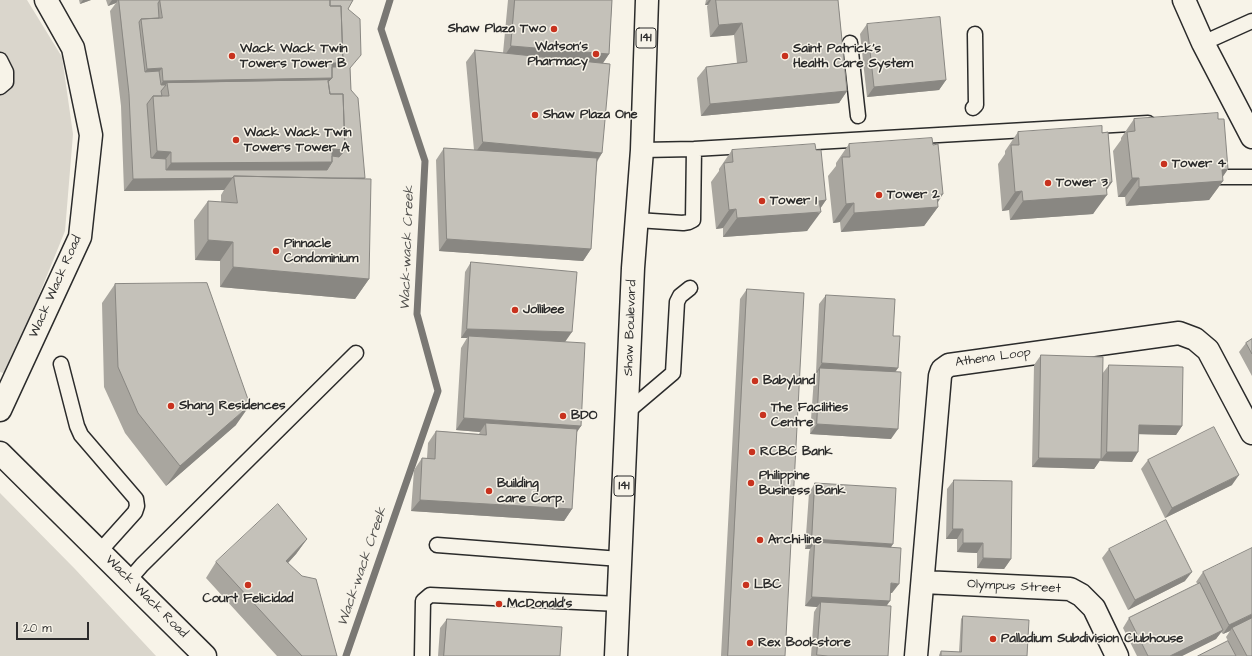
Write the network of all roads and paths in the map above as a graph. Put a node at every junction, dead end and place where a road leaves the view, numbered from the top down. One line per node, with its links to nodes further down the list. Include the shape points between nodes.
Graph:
1 (46, 0): 22 (street, Wack Wack Road, via 73,48 91,135 80,237)
2 (647, 0): 15 (street, Shaw Boulevard / 141)
3 (1184, 0): 6 (street)
4 (1252, 21): 6 (lane)
5 (975, 34): 10 (lane, via 976,105)
6 (1203, 42): 13 (street)
7 (850, 43): 11 (lane)
8 (0, 60): 9 (lane, via 6,72 6,82)
9 (0, 87)
10 (973, 108)
11 (858, 116)
12 (1156, 122): 14 (lane)
13 (1252, 137)
14 (694, 149): 15 (lane); 18 (lane, via 693,220 683,223)
15 (642, 150): 18 (street, Shaw Boulevard / 141)
16 (1214, 177): 17 (lane)
17 (1252, 178)
18 (637, 220): 23 (street, Shaw Boulevard / 141)
19 (690, 288): 23 (lane, via 677,302 673,373)
20 (356, 353): 29 (lane)
21 (61, 364): 27 (lane, via 77,426 82,435 136,499 135,512)
22 (0, 410)
23 (628, 412): 28 (street, Shaw Boulevard / 141)
24 (1252, 433): 30 (street, Athena Loop, via 1208,350 1196,339 1179,332 948,365 940,376)
25 (0, 453): 27 (street, Wack Wack Road)
26 (437, 545): 28 (lane)
27 (100, 551): 29 (street, Wack Wack Road)
28 (620, 559): 31 (street, Shaw Boulevard / 141)
29 (129, 580): 33 (street, Wack Wack Road)
30 (923, 582): 35 (street, Athena Loop); 36 (street, Olympus Street, via 1070,589 1081,595 1094,608)
31 (619, 604): 32 (street, Shaw Boulevard / 141); 34 (lane, via 430,596 423,601)
32 (619, 653)
33 (205, 656)
34 (422, 656)
35 (916, 656)
36 (1117, 656)

